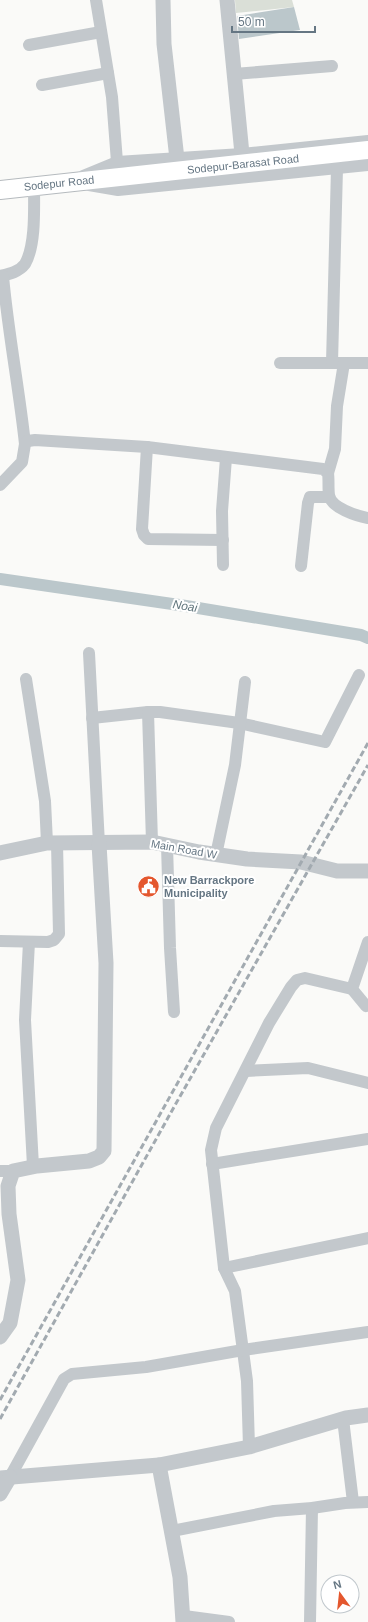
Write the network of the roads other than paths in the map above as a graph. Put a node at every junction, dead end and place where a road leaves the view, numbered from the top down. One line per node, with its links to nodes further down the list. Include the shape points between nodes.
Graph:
1 (96, 0): 4 (street)
2 (163, 0): 13 (street, via 164,44)
3 (227, 0): 8 (street)
4 (101, 32): 5 (street); 7 (street)
5 (29, 45)
6 (332, 66): 8 (street)
7 (108, 73): 9 (street); 16 (street)
8 (234, 74): 12 (street)
9 (42, 85)
10 (368, 141): 12 (street)
11 (368, 150): 16 (main road, Sodepur-Barasat Road)
12 (242, 154): 13 (street)
13 (177, 159): 16 (street)
14 (368, 165): 15 (street)
15 (337, 168): 17 (street, via 118,190); 22 (street)
16 (117, 170): 17 (main road, Sodepur Road)
17 (71, 182): 18 (main road, Sodepur Road)
18 (34, 186): 19 (main road, Sodepur Road); 20 (street, via 34,226 29,251 24,265 14,273)
19 (0, 190)
20 (2, 276): 24 (street)
21 (280, 363): 22 (street)
22 (338, 363): 23 (street); 27 (street, via 335,449)
23 (368, 363)
24 (25, 444): 25 (street, via 35,440); 28 (street, via 22,462)
25 (147, 446): 26 (street); 31 (street, via 142,529 144,535 148,539)
26 (226, 458): 27 (street, via 323,470); 31 (street, via 222,495)
27 (328, 473): 29 (street)
28 (0, 485)
29 (329, 497): 30 (street, via 337,506); 33 (street, via 310,497)
30 (368, 518)
31 (223, 540): 32 (street)
32 (223, 565)
33 (301, 566)
34 (90, 653): 39 (street)
35 (359, 675): 40 (street, via 326,742)
36 (26, 679): 42 (street)
37 (245, 682): 40 (street)
38 (148, 712): 39 (street); 40 (street); 41 (street)
39 (92, 718): 43 (street)
40 (239, 722): 46 (street, via 235,764)
41 (152, 842): 43 (street, Main Road W); 44 (street, Main Road W)
42 (52, 843): 43 (street, Main Road W); 45 (street, Main Road W); 49 (street, via 59,934 48,942)
43 (99, 844): 58 (street, via 106,963 104,1150 98,1157 89,1160)
44 (167, 845): 46 (street, Main Road W); 53 (street)
45 (0, 853)
46 (216, 855): 47 (street, Main Road W, via 301,862 337,871)
47 (368, 871)
48 (0, 941): 49 (street)
49 (29, 942): 58 (street, via 26,1027)
50 (368, 942): 51 (street)
51 (352, 989): 52 (street); 54 (street, via 305,978 297,980 269,1022)
52 (368, 1006)
53 (174, 1012)
54 (246, 1071): 55 (street, via 308,1068); 57 (street, via 216,1128 211,1150)
55 (368, 1083)
56 (368, 1139): 57 (street)
57 (212, 1164): 61 (street)
58 (33, 1166): 59 (street)
59 (6, 1171): 63 (street, via 18,1280 10,1323)
60 (368, 1238): 61 (street)
61 (224, 1268): 64 (street, via 235,1291)
62 (368, 1332): 64 (street)
63 (0, 1337)
64 (243, 1350): 67 (street, via 247,1381); 69 (street, via 146,1367 72,1374 64,1379)
65 (368, 1415): 66 (street)
66 (343, 1419): 67 (street); 71 (street)
67 (249, 1447): 68 (street)
68 (160, 1465): 69 (street); 74 (street)
69 (5, 1478): 70 (street)
70 (0, 1494)
71 (353, 1502): 72 (street); 73 (street)
72 (368, 1502)
73 (312, 1508): 74 (street, via 274,1511); 77 (street)
74 (172, 1531): 75 (street, via 180,1577)
75 (183, 1619): 76 (street)
76 (229, 1622)
77 (310, 1622)

